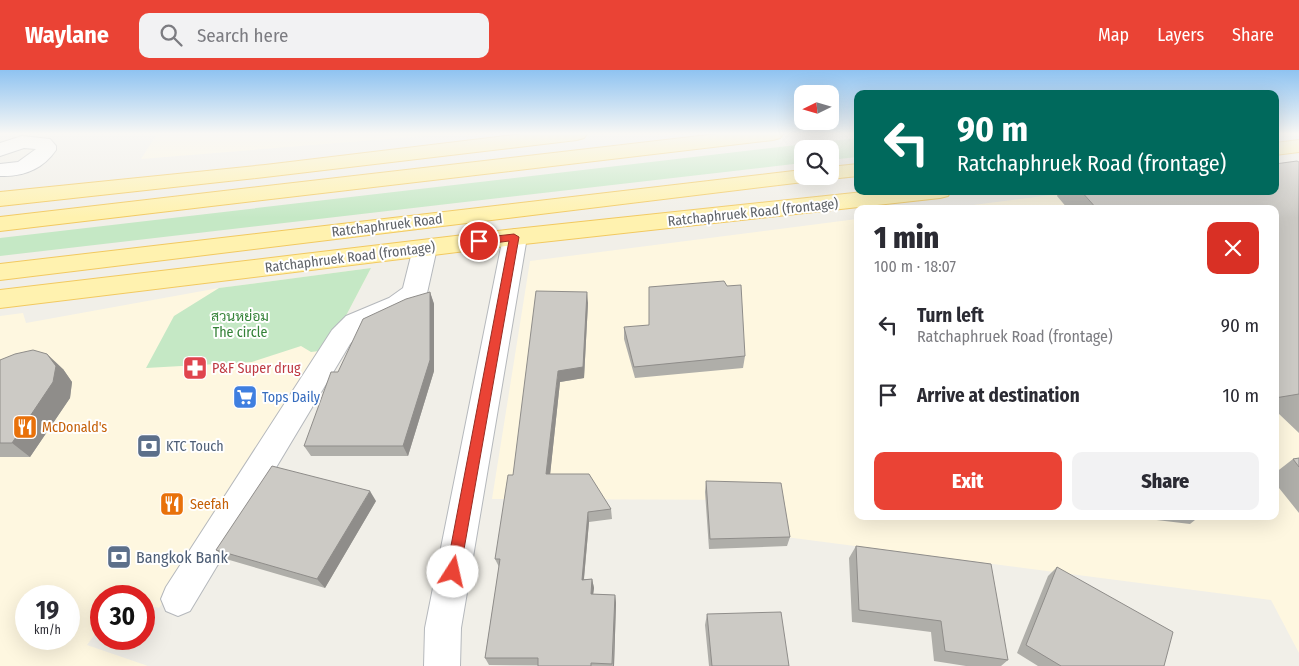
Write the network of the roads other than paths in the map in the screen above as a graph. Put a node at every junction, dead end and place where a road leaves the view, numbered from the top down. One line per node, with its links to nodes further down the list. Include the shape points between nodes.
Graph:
1 (349, 162): 9 (main road)
2 (534, 162): 10 (main road)
3 (32, 163): 4 (street, via 12,170); 9 (street)
4 (0, 170)
5 (854, 170): 6 (main road)
6 (839, 172)
7 (794, 177): 13 (main road, Ratchaphruek Road)
8 (903, 195): 11 (main road, Ratchaphruek Road (frontage))
9 (6, 198)
10 (0, 224)
11 (514, 237): 12 (main road, Ratchaphruek Road (frontage)); 16 (street)
12 (425, 248): 14 (main road, Ratchaphruek Road (frontage)); 15 (street, via 414,293 398,304 355,323 341,338)
13 (0, 272)
14 (0, 299)
15 (178, 598)
16 (443, 628): 17 (street); 18 (street)
17 (427, 666)
18 (442, 666)

